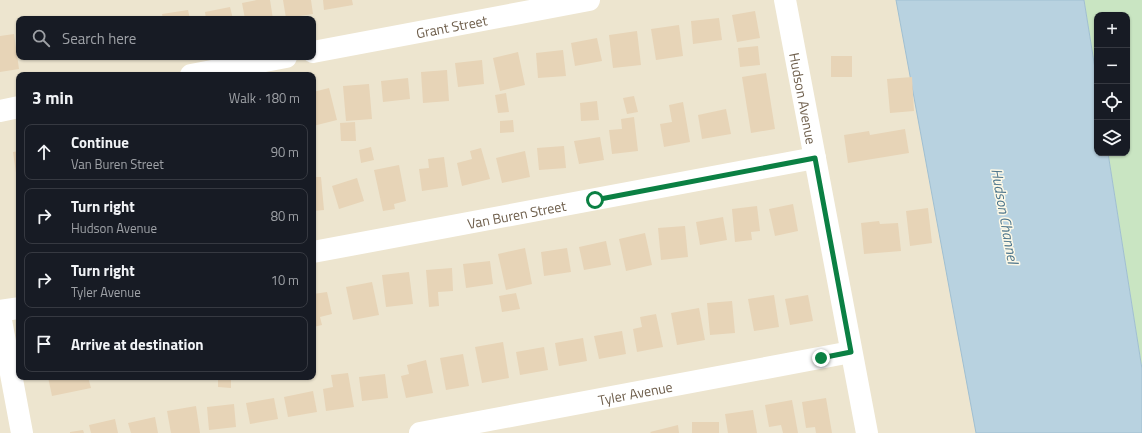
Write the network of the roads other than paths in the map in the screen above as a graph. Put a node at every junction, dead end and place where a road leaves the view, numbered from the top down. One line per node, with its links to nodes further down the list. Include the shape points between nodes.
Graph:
1 (589, 0): 3 (street, Grant Street)
2 (785, 0): 8 (street, Hudson Avenue)
3 (316, 51)
4 (270, 60): 5 (street)
5 (207, 72)
6 (16, 108): 7 (street)
7 (0, 111)
8 (815, 158): 9 (street, Van Buren Street); 13 (street, Hudson Avenue)
9 (316, 251)
10 (16, 308): 11 (street)
11 (0, 311)
12 (0, 315): 14 (street)
13 (851, 352): 15 (street, Tyler Avenue); 16 (street, Hudson Avenue)
14 (22, 433)
15 (420, 433)
16 (867, 433)

